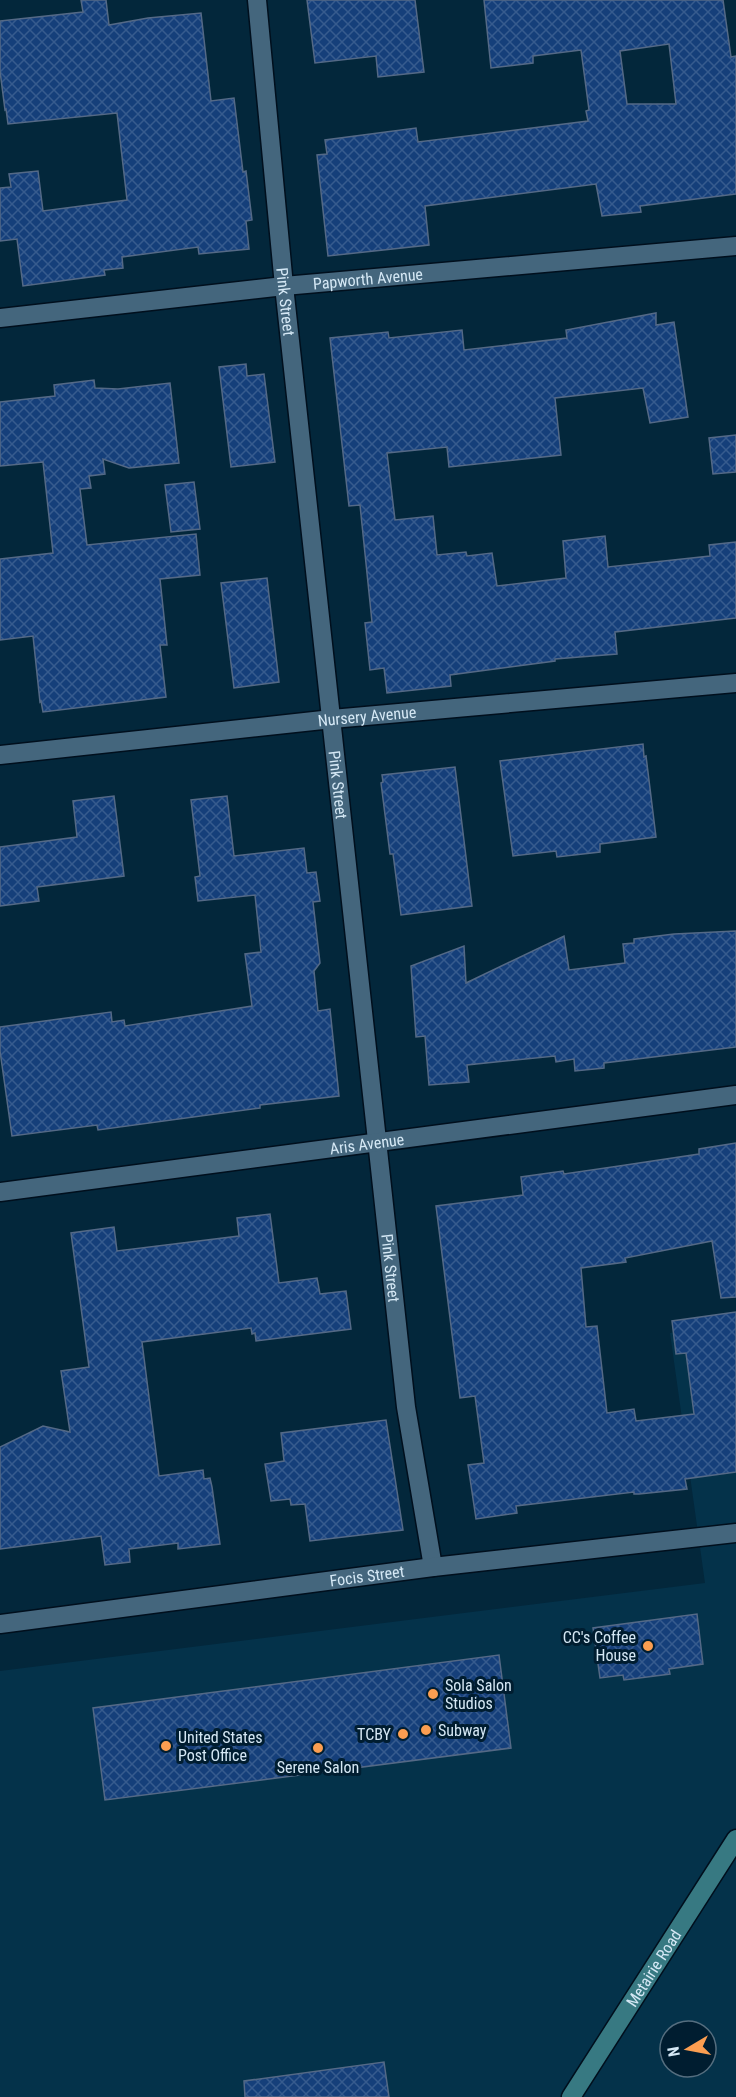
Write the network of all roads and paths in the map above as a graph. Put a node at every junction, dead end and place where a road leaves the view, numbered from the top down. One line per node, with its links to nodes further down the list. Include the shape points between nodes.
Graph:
1 (257, 0): 3 (street, Pink Street)
2 (736, 246): 3 (street, Papworth Avenue)
3 (284, 286): 4 (street, Papworth Avenue); 6 (street, Pink Street)
4 (0, 318)
5 (736, 683): 6 (street, Nursery Avenue)
6 (332, 719): 7 (street, Nursery Avenue); 9 (street, Pink Street)
7 (0, 755)
8 (736, 1095): 9 (street, Aris Avenue)
9 (377, 1142): 10 (street, Aris Avenue); 12 (street, Pink Street, via 406,1407)
10 (0, 1192)
11 (736, 1533): 12 (street, Focis Street)
12 (433, 1567): 13 (street, Focis Street)
13 (0, 1624)
14 (736, 1839): 15 (main road, Metairie Road)
15 (571, 2097)

